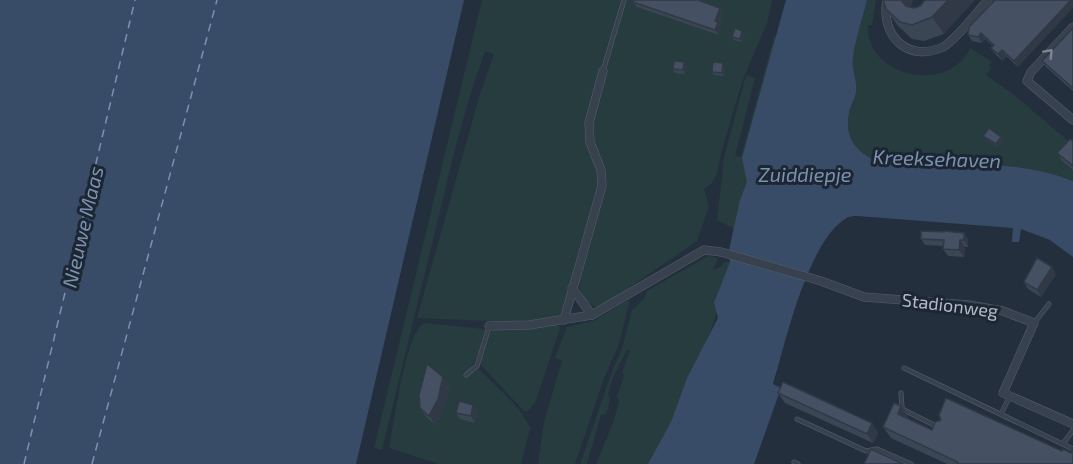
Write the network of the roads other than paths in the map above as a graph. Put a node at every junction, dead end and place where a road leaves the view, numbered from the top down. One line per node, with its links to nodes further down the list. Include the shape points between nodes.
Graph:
1 (624, 0): 5 (lane)
2 (887, 0): 3 (street, via 887,26 892,37 918,51 944,47)
3 (988, 0)
4 (1073, 27): 6 (street, one-way to 4, via 1027,81)
5 (603, 72): 7 (street, via 589,123 602,186)
6 (1073, 120)
7 (572, 288): 9 (street); 10 (street)
8 (1049, 304): 11 (lane)
9 (592, 315): 10 (street); 11 (street, Stadionweg, via 705,249 864,297 969,305 1003,311)
10 (564, 320): 12 (street)
11 (1034, 323): 16 (street, via 1003,393)
12 (489, 326): 14 (lane, via 477,366)
13 (904, 368): 17 (lane)
14 (466, 375)
15 (901, 393): 20 (lane, via 902,409)
16 (1010, 396): 17 (lane); 19 (street)
17 (1001, 414): 22 (lane)
18 (797, 419): 24 (lane, via 866,450 877,449)
19 (1073, 424)
20 (945, 430)
21 (1073, 430): 22 (lane)
22 (1063, 444): 23 (lane)
23 (1073, 448)
24 (911, 464)

